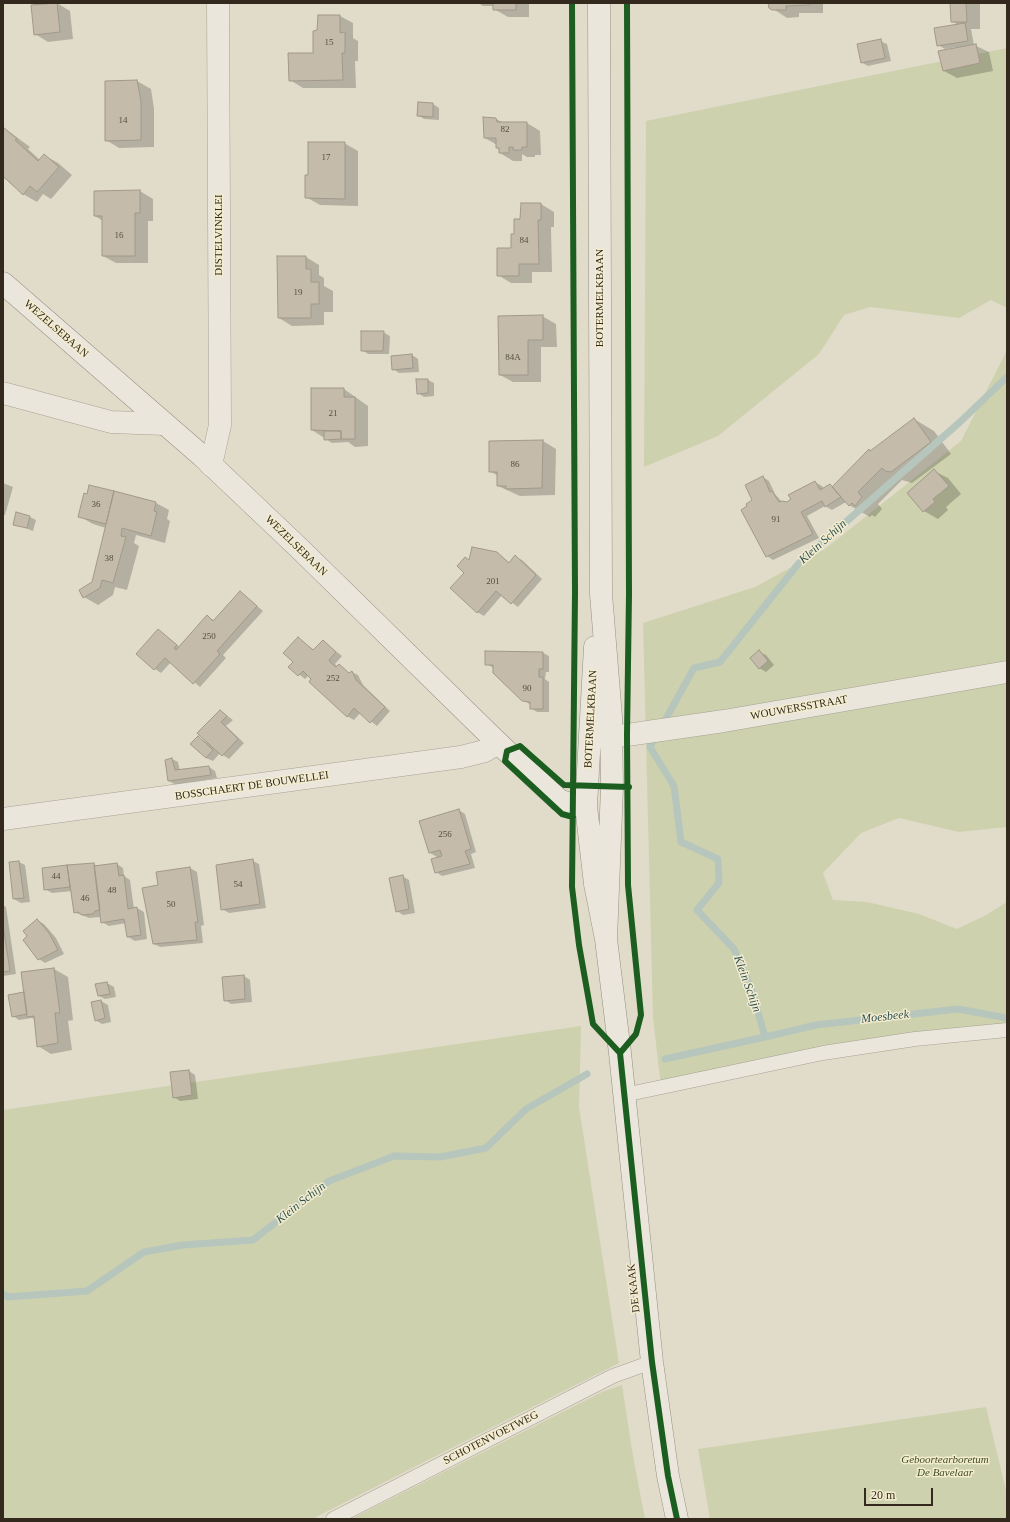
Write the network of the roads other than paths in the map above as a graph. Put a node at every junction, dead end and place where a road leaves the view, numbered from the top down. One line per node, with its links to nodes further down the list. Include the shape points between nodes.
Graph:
1 (218, 3): 6 (street, DISTELVINKLEI, via 220,425)
2 (599, 3): 8 (street, BOTERMELKBAAN, via 602,594 607,649)
3 (3, 283): 5 (street, WEZELSEBAAN)
4 (3, 393): 5 (street, via 111,422)
5 (164, 424): 6 (street, WEZELSEBAAN)
6 (212, 465): 9 (street, WEZELSEBAAN)
7 (1007, 672): 8 (street, WOUWERSSTRAAT, via 724,721)
8 (601, 737): 10 (street, BOTERMELKBAAN); 12 (street, BOTERMELKBAAN, via 612,787)
9 (498, 744): 10 (street, WEZELSEBAAN, via 559,800); 11 (street, BOSSCHAERT DE BOUWELLEI, via 461,757)
10 (586, 806): 12 (street, BOTERMELKBAAN, via 595,884)
11 (3, 819)
12 (606, 939): 14 (street, BOTERMELKBAAN)
13 (1007, 1030): 15 (lane, via 915,1039 823,1053)
14 (620, 1053): 15 (street, DE KAAK)
15 (624, 1095): 16 (street, DE KAAK)
16 (652, 1362): 17 (lane, SCHOTENVOETWEG, via 613,1376); 18 (street, DE KAAK, via 668,1476)
17 (332, 1519)
18 (677, 1519)

